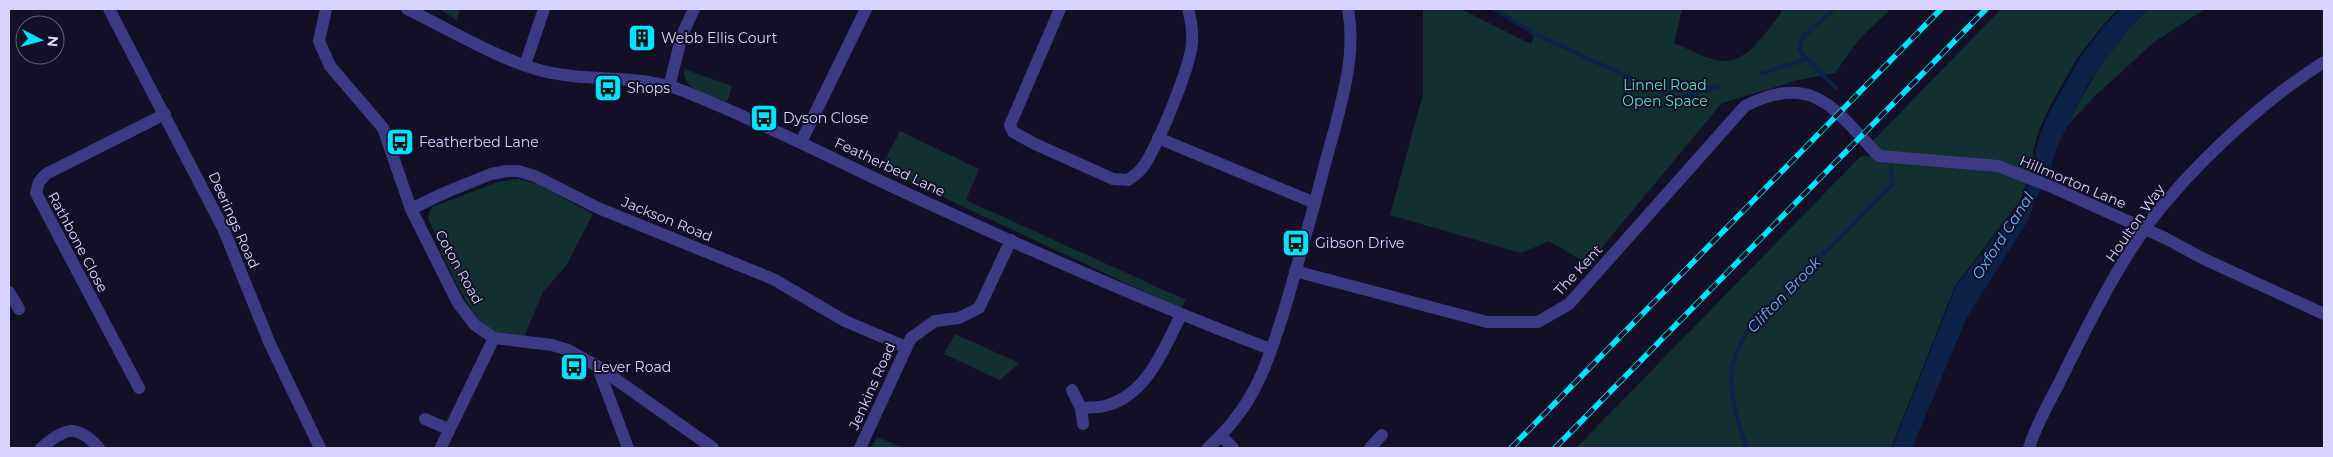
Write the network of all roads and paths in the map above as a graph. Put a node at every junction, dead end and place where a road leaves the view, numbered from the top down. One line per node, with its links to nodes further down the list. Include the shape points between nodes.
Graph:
1 (109, 9): 13 (street, Deerings Road)
2 (326, 9): 18 (street, Coton Road, via 319,41 330,66 383,128)
3 (406, 9): 11 (street, Featherbed Lane)
4 (544, 9): 11 (street)
5 (694, 9): 12 (street, via 682,35)
6 (866, 9): 15 (street)
7 (1060, 9): 14 (street, via 1013,115 1010,125 1013,132 1113,179 1128,180 1144,166)
8 (1188, 9): 14 (street, via 1192,44)
9 (1348, 9): 17 (street, via 1352,29 1348,77)
10 (2324, 62): 19 (street, Houlton Way, via 2269,102 2209,155 2169,197)
11 (525, 64): 12 (street, Featherbed Lane, via 561,74 650,82)
12 (669, 87): 15 (street, Featherbed Lane, via 683,90)
13 (165, 114): 30 (street, Rathbone Close, via 46,174 36,193); 40 (street, Deerings Road, via 223,228 270,344)
14 (1158, 138): 17 (street)
15 (801, 142): 20 (street, Featherbed Lane)
16 (1879, 156): 19 (street, Hillmorton Lane, via 1998,166); 21 (street, The Kent, via 1828,103 1800,92 1761,98 1736,113 1570,304 1538,322 1486,322)
17 (1315, 203): 21 (street)
18 (411, 209): 26 (street, Coton Road, via 458,304 475,325); 27 (street, Jackson Road, via 491,174 518,172 535,176 598,208 773,279 845,321)
19 (2145, 230): 24 (street, Hillmorton Lane); 48 (street, Houlton Way, via 2096,309)
20 (1012, 240): 25 (street, Featherbed Lane); 27 (street, Jenkins Road, via 979,308 959,318 935,321 911,338)
21 (1295, 271): 28 (street)
22 (9, 292): 23 (street)
23 (19, 309)
24 (2324, 314)
25 (1181, 315): 28 (street, Featherbed Lane); 32 (street, via 1152,372 1133,392 1108,405)
26 (494, 338): 29 (street, Coton Road, via 552,345); 35 (street)
27 (906, 347): 44 (street, Jenkins Road)
28 (1270, 349): 37 (street, via 1243,408)
29 (597, 366): 42 (street); 43 (street, Coton Road)
30 (140, 388)
31 (1072, 390): 32 (street)
32 (1081, 408): 34 (street)
33 (425, 419): 35 (street)
34 (1083, 424)
35 (448, 429): 41 (street)
36 (1382, 435): 47 (street)
37 (1221, 436): 45 (street); 46 (street)
38 (41, 448): 39 (street, via 58,434 73,431 84,434)
39 (98, 448)
40 (320, 448)
41 (441, 448)
42 (628, 448)
43 (713, 448)
44 (860, 448)
45 (1208, 448)
46 (1233, 448)
47 (1370, 448)
48 (2029, 448)

